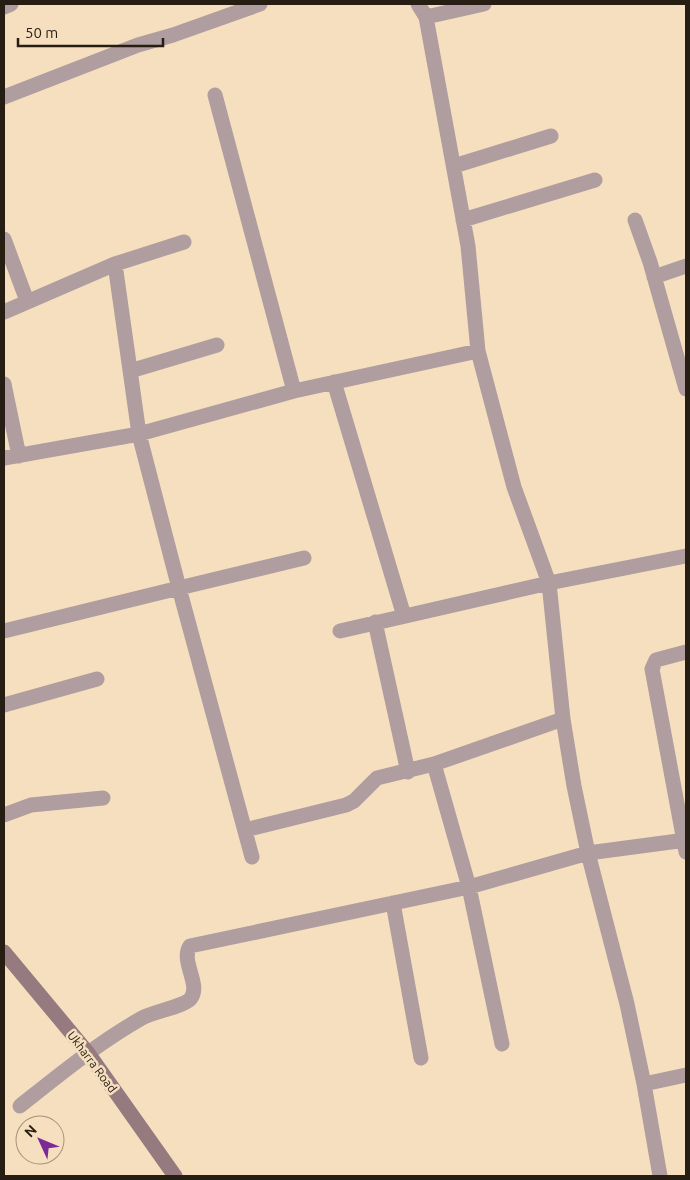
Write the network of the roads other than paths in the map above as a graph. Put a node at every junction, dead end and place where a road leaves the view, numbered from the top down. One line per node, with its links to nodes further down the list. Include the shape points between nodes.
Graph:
1 (11, 4): 5 (street)
2 (260, 4): 8 (street, via 138,45)
3 (418, 4): 6 (street)
4 (484, 4): 6 (street)
5 (4, 7)
6 (426, 17): 10 (street)
7 (215, 95): 27 (street)
8 (4, 97)
9 (551, 136): 10 (street)
10 (454, 166): 12 (street)
11 (595, 180): 12 (street)
12 (463, 220): 22 (street)
13 (635, 220): 18 (street)
14 (4, 239): 19 (street)
15 (184, 242): 16 (street)
16 (115, 264): 19 (street); 23 (street)
17 (686, 266): 18 (street)
18 (654, 277): 26 (street)
19 (27, 301): 20 (street)
20 (4, 312)
21 (217, 346): 23 (street)
22 (478, 351): 24 (street); 33 (street, via 514,487)
23 (130, 371): 28 (street)
24 (334, 382): 27 (street); 35 (street)
25 (4, 384): 29 (street)
26 (686, 389)
27 (294, 391): 28 (street)
28 (139, 434): 29 (street); 34 (street)
29 (19, 456): 30 (street)
30 (4, 458)
31 (686, 556): 33 (street)
32 (304, 558): 34 (street)
33 (548, 583): 35 (street); 42 (street)
34 (179, 588): 37 (street); 47 (street)
35 (404, 616): 36 (street)
36 (375, 622): 38 (street); 44 (street)
37 (4, 631)
38 (340, 631)
39 (686, 652): 48 (street, via 656,660 652,669)
40 (97, 679): 41 (street)
41 (4, 705)
42 (563, 719): 43 (street); 49 (street)
43 (434, 764): 44 (street); 51 (street)
44 (408, 772): 47 (street, via 377,778 346,805)
45 (103, 798): 46 (street, via 31,805)
46 (4, 815)
47 (245, 830): 50 (street)
48 (685, 844): 49 (street)
49 (588, 853): 51 (street); 58 (street)
50 (252, 858)
51 (469, 887): 52 (street); 54 (street)
52 (393, 903): 55 (street, via 190,946 192,998 146,1016); 56 (street)
53 (4, 952): 55 (street, Ukharra Road)
54 (502, 1044)
55 (88, 1053): 59 (street); 60 (street, Ukharra Road)
56 (421, 1058)
57 (686, 1075): 58 (street)
58 (644, 1084): 61 (street)
59 (20, 1106)
60 (175, 1176)
61 (660, 1176)

